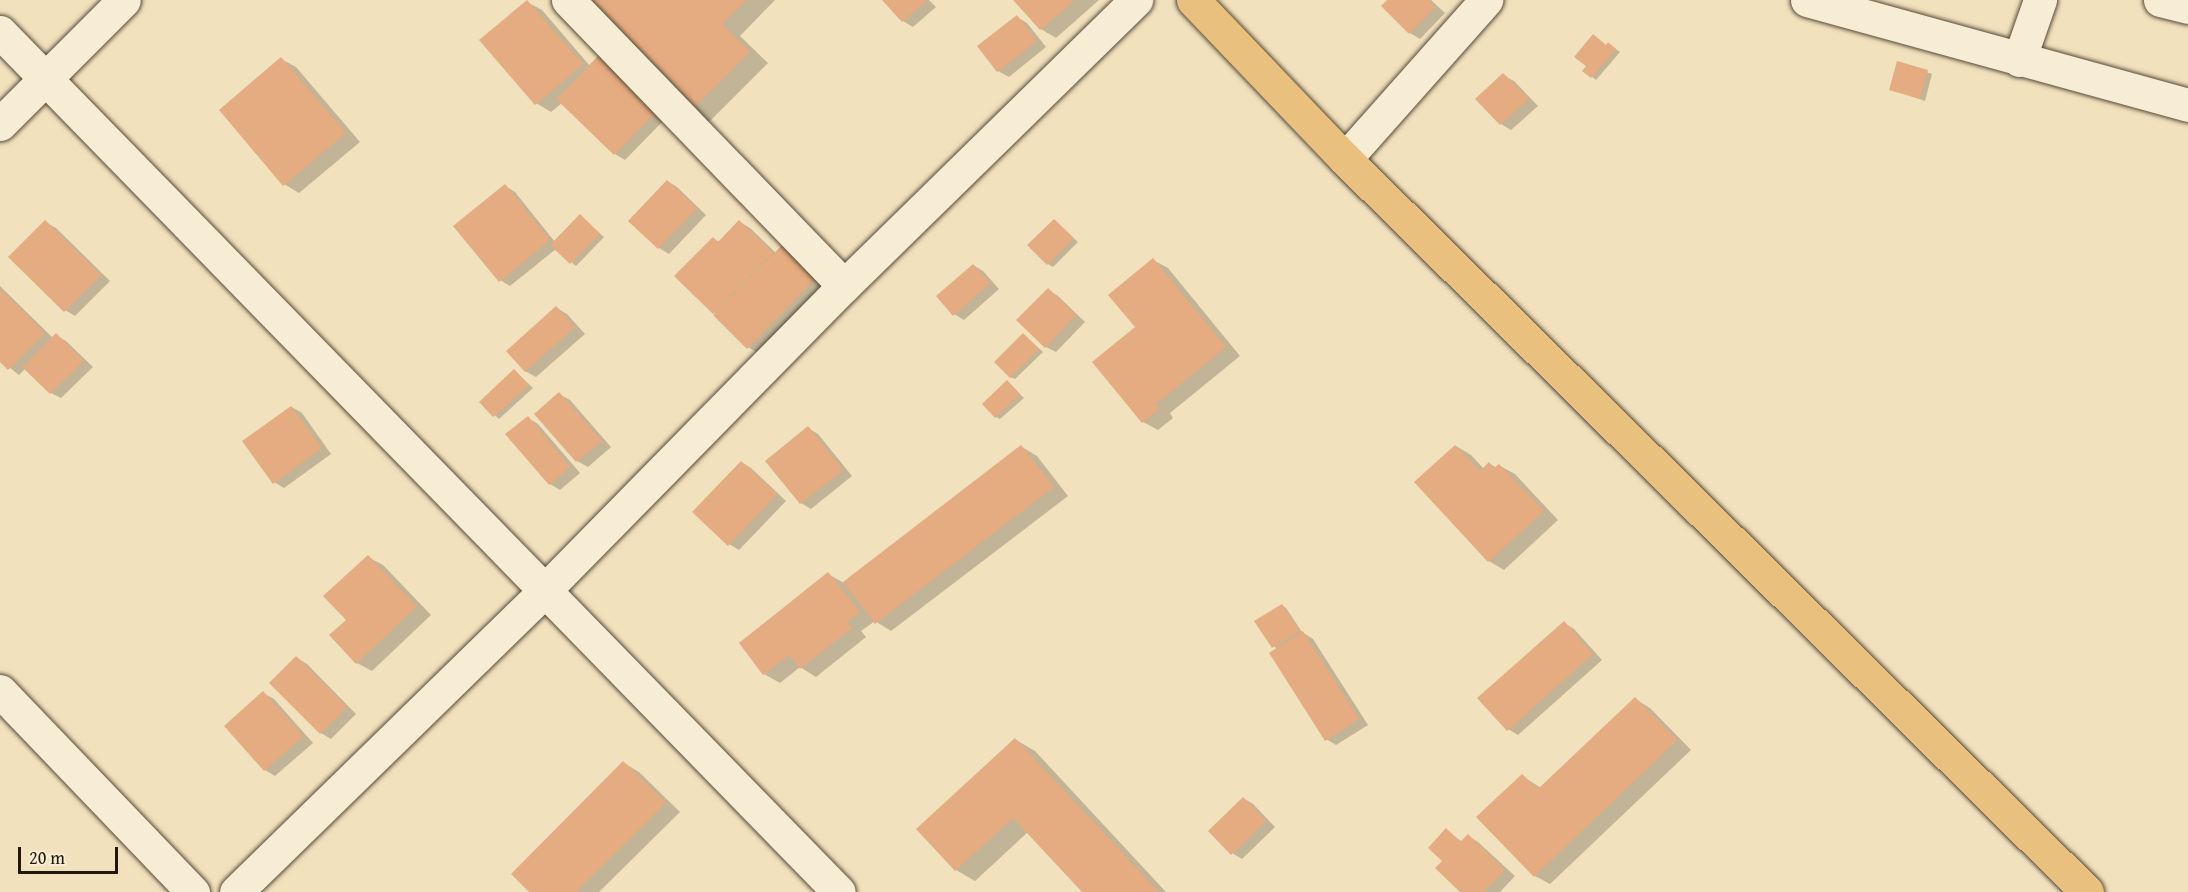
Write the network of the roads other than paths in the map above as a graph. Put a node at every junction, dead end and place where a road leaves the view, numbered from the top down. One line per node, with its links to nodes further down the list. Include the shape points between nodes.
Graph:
1 (124, 0): 12 (street)
2 (568, 0): 16 (street)
3 (1136, 0): 16 (street)
4 (1193, 0): 15 (main road)
5 (1486, 0): 15 (street)
6 (1807, 0): 11 (street)
7 (2040, 0): 11 (street)
8 (2160, 0): 9 (street)
9 (2188, 7)
10 (0, 32): 12 (street)
11 (2019, 60): 13 (street)
12 (46, 80): 14 (street); 17 (street)
13 (2188, 105)
14 (0, 124)
15 (1346, 159): 22 (main road)
16 (844, 286): 17 (street)
17 (544, 591): 20 (street); 21 (street)
18 (0, 691): 19 (street)
19 (193, 892)
20 (236, 892)
21 (839, 892)
22 (2087, 892)

